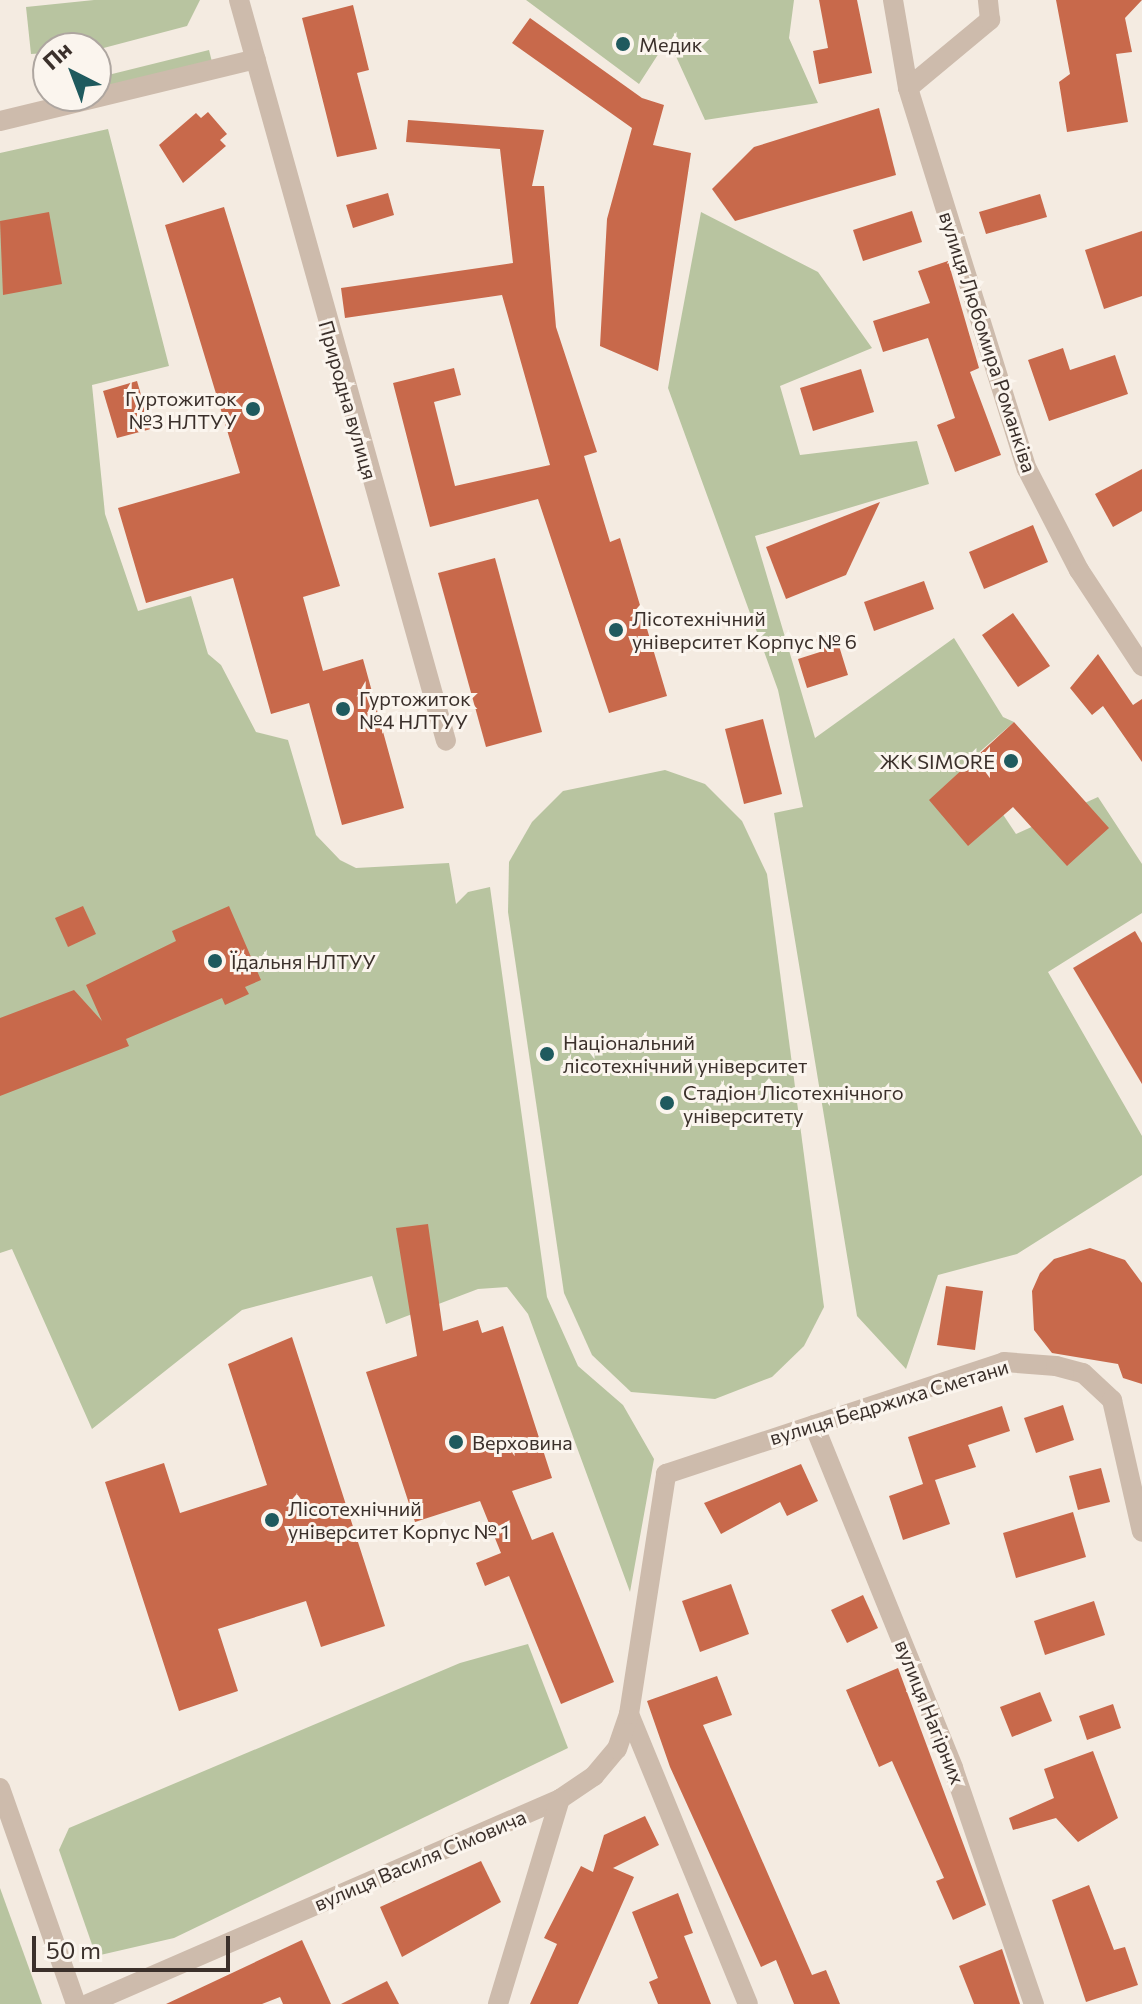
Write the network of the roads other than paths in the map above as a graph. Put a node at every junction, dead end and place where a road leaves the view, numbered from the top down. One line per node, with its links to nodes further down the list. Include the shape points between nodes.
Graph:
1 (239, 0): 4 (street, Природна вулиця)
2 (893, 0): 5 (street, вулиця Любомира Романківа)
3 (988, 0): 5 (street, via 990,20)
4 (256, 59): 6 (street); 8 (street, Природна вулиця)
5 (908, 88): 7 (street, вулиця Любомира Романківа, via 1027,469 1079,570)
6 (0, 121)
7 (1142, 666)
8 (446, 741)
9 (814, 1425): 10 (street, вулиця Бедржиха Сметани); 11 (street, вулиця Бедржиха Сметани, via 1004,1362 1056,1366 1102,1386 1112,1400); 19 (street, вулиця Нагірних, via 953,1768)
10 (675, 1471): 12 (street, вулиця Василя Сімовича, via 666,1474)
11 (1142, 1532)
12 (629, 1714): 14 (street, вулиця Василя Сімовича, via 617,1749); 18 (street)
13 (0, 1788): 15 (street)
14 (560, 1799): 16 (street, вулиця Василя Сімовича); 17 (street)
15 (76, 2004)
16 (88, 2004)
17 (498, 2004)
18 (748, 2004)
19 (1034, 2004)

